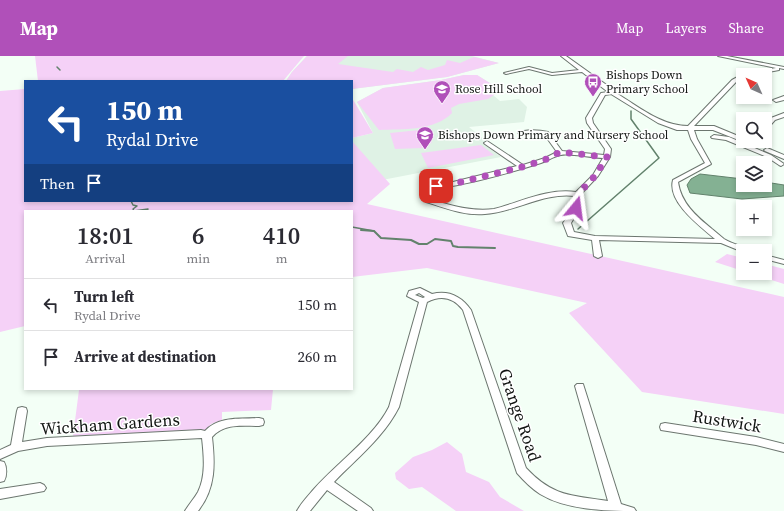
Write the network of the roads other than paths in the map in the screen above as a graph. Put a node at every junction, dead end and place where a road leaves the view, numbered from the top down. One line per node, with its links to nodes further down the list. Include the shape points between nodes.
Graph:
1 (563, 56): 5 (street)
2 (720, 56): 3 (street)
3 (784, 68): 4 (street)
4 (772, 70)
5 (582, 71): 6 (street, via 552,74 528,68); 8 (street)
6 (506, 74)
7 (736, 80): 13 (street)
8 (613, 92): 13 (street, via 660,122 673,127); 21 (street, via 603,94 589,118 608,149)
9 (784, 98): 10 (street)
10 (776, 100)
11 (784, 115): 12 (street)
12 (772, 120)
13 (690, 127): 16 (street, via 705,127); 28 (street, via 694,140 708,164 675,181 675,192 695,219)
14 (521, 132): 19 (street, via 546,134)
15 (714, 137): 18 (street, via 726,138)
16 (736, 137)
17 (487, 143): 23 (street)
18 (761, 150): 20 (street); 22 (street)
19 (560, 152): 21 (street); 23 (street)
20 (782, 155)
21 (607, 157): 25 (street, via 595,176)
22 (781, 164)
23 (522, 167): 24 (street, via 445,186)
24 (423, 186)
25 (578, 194): 26 (street, via 568,191 494,211 475,213); 27 (street, via 576,208 567,223 571,234)
26 (428, 202)
27 (595, 238): 28 (street); 30 (street)
28 (722, 241): 29 (street)
29 (736, 246)
30 (598, 256)
31 (772, 259): 32 (street)
32 (784, 262)
33 (580, 386): 46 (street)
34 (22, 411): 38 (street)
35 (259, 422): 37 (street, via 224,423 212,429)
36 (665, 427): 39 (street, Rustwick, via 756,440)
37 (207, 436): 38 (street, Wickham Gardens, via 201,434 97,439); 47 (street, via 209,483)
38 (16, 447): 40 (street, Wickham Gardens)
39 (784, 448)
40 (0, 455)
41 (0, 465): 42 (street)
42 (0, 478)
43 (326, 483): 46 (street, Grange Road, via 389,418 427,299 440,295 454,297 461,301 467,310 521,470 531,483 563,499); 48 (street, Grange Road); 49 (street)
44 (40, 488): 45 (street)
45 (0, 494)
46 (623, 510)
47 (191, 511)
48 (303, 511)
49 (367, 511)

